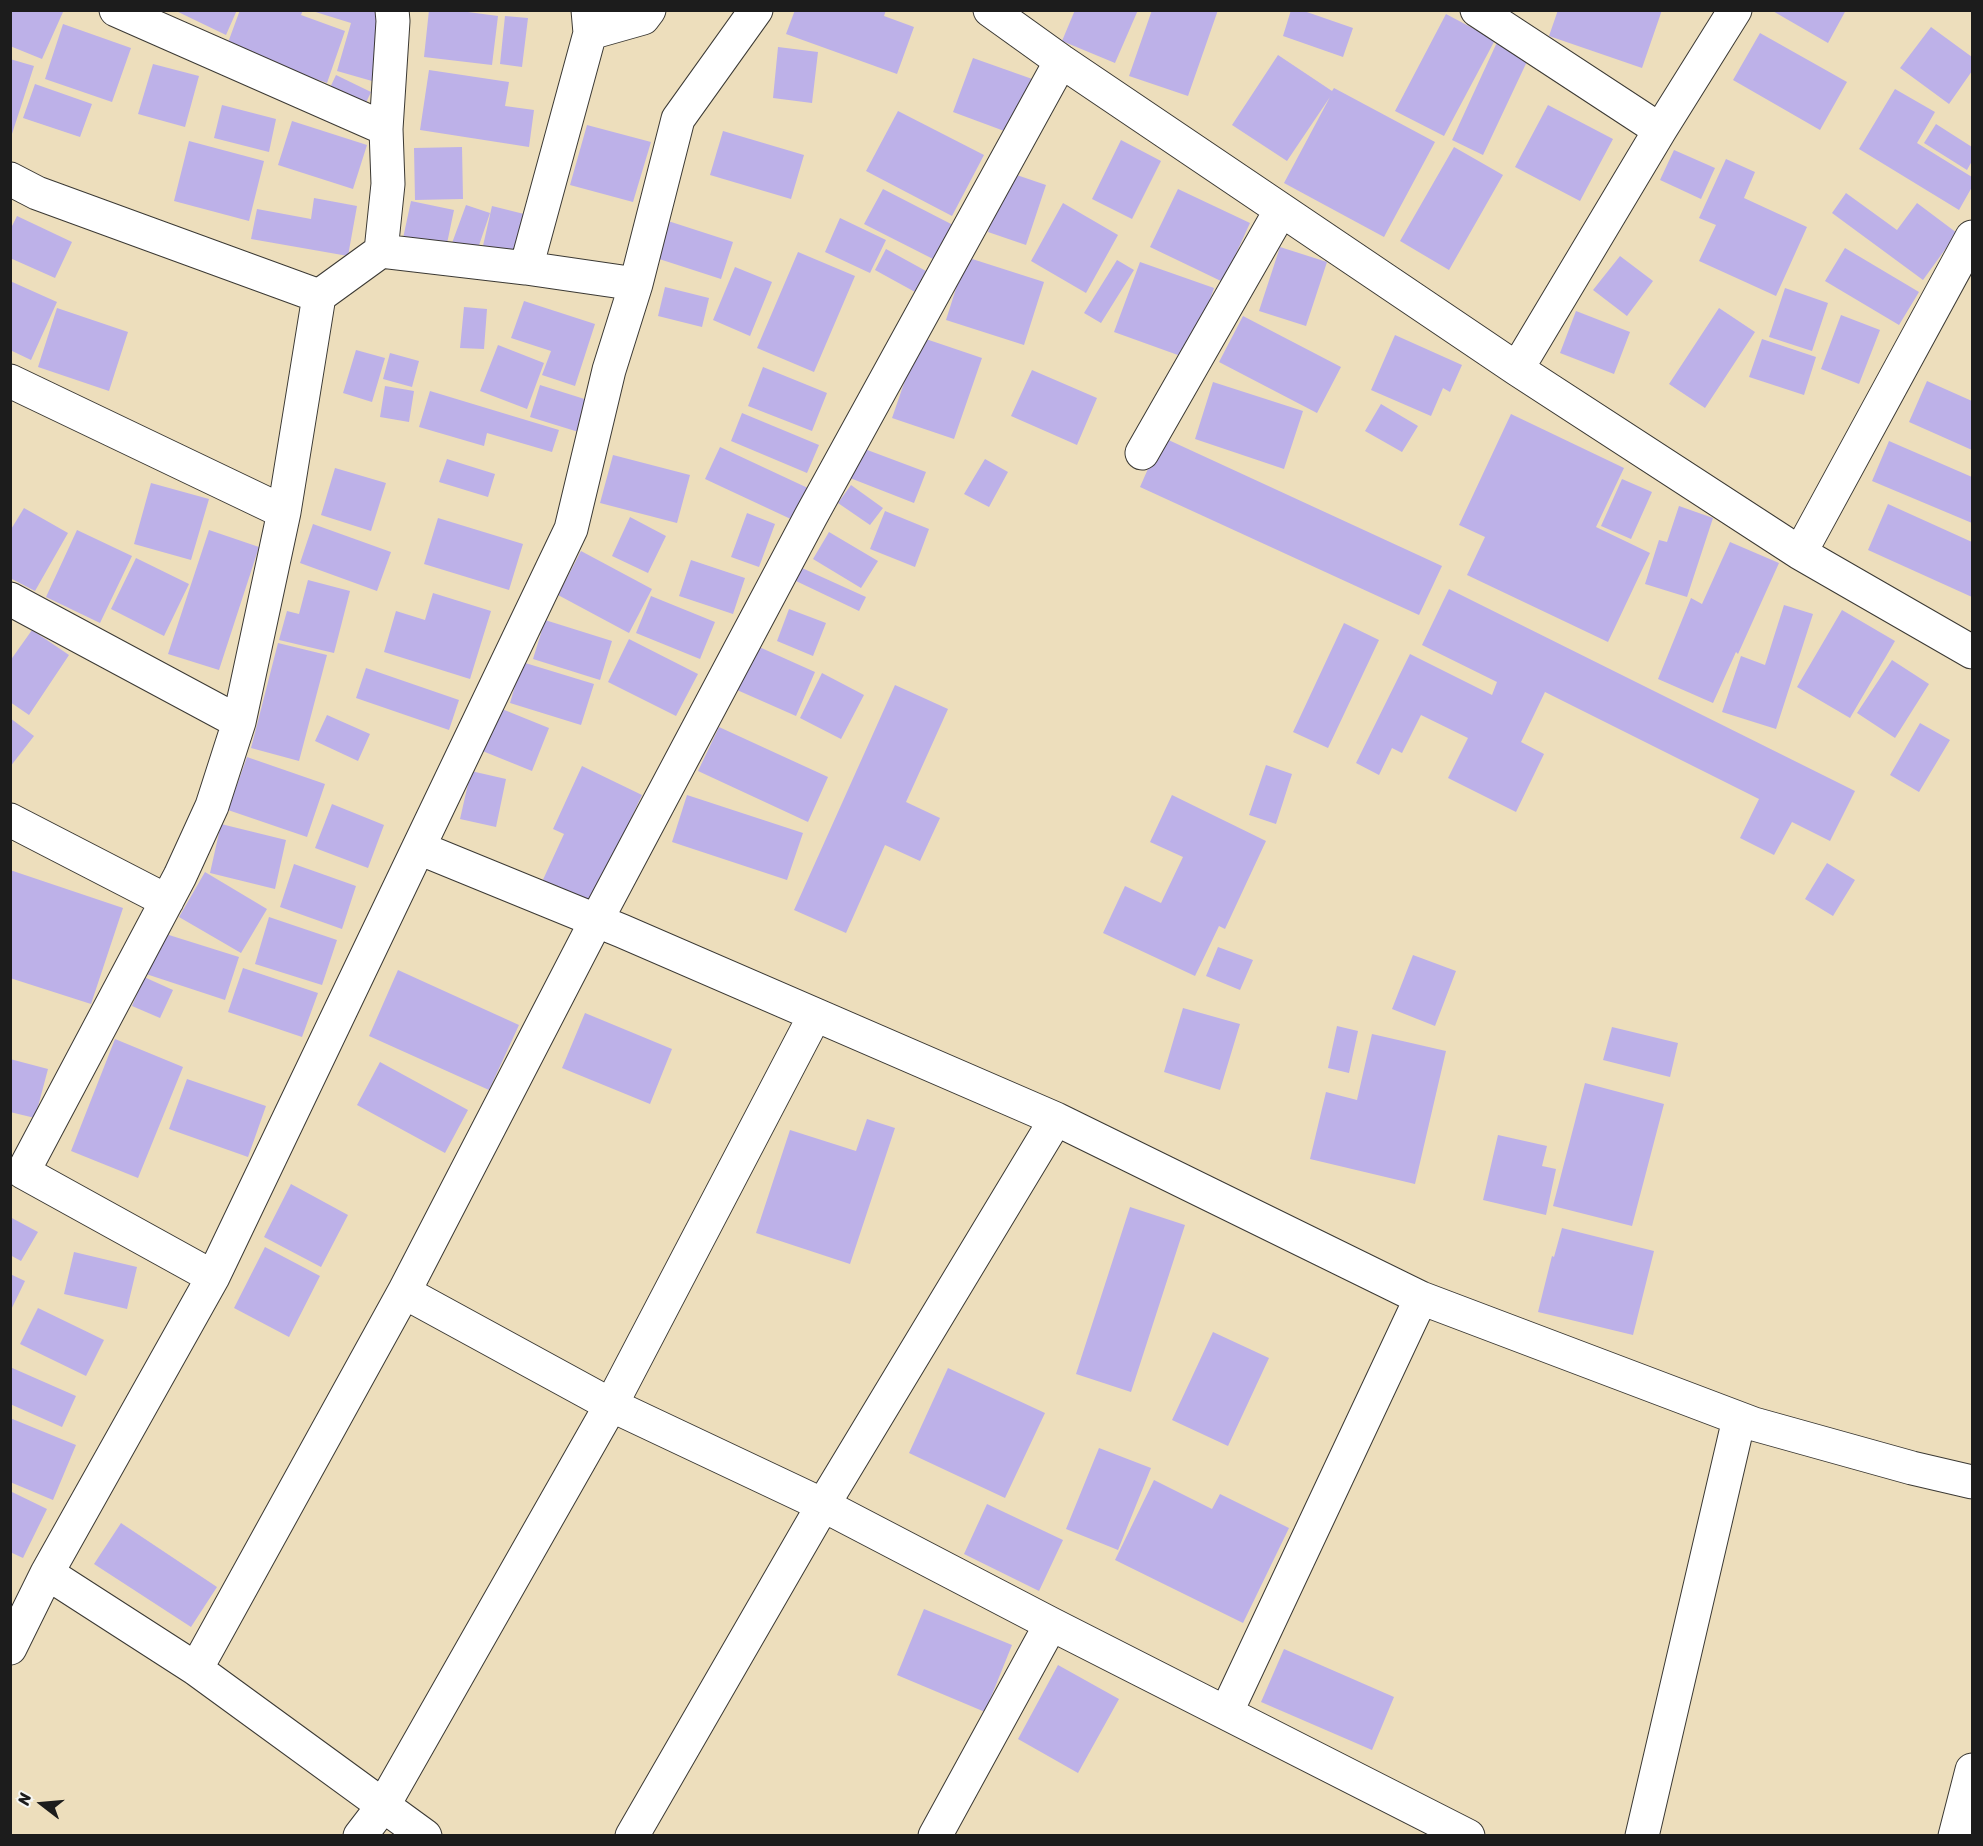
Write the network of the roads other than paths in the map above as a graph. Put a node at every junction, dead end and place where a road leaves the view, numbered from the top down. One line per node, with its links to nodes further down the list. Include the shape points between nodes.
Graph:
1 (116, 10): 10 (street)
2 (392, 10): 10 (street)
3 (649, 10): 8 (street, via 643,18)
4 (756, 10): 17 (street, via 678,119)
5 (990, 10): 9 (street)
6 (1477, 10): 11 (street)
7 (1735, 10): 11 (street)
8 (589, 22): 16 (street)
9 (1061, 61): 13 (street); 30 (street, via 811,516)
10 (386, 129): 15 (street, via 388,184)
11 (1659, 130): 19 (street)
12 (10, 179): 18 (street, via 37,193)
13 (1281, 210): 19 (street); 21 (street)
14 (1972, 237): 23 (street)
15 (381, 251): 16 (street); 18 (street)
16 (526, 268): 17 (street)
17 (636, 284): 28 (street, via 609,370 571,530)
18 (319, 296): 22 (street)
19 (1517, 369): 23 (street)
20 (10, 381): 22 (street)
21 (1142, 453)
22 (284, 512): 26 (street)
23 (1800, 553): 25 (street)
24 (10, 598): 26 (street)
25 (1972, 652)
26 (239, 722): 29 (street, via 212,806)
27 (10, 820): 29 (street)
28 (419, 848): 30 (street); 34 (street)
29 (167, 901): 33 (street)
30 (596, 921): 31 (street); 35 (street)
31 (815, 1015): 32 (street); 37 (street)
32 (1056, 1119): 36 (street); 40 (street)
33 (17, 1169): 34 (street)
34 (213, 1277): 41 (street)
35 (404, 1292): 37 (street); 44 (street)
36 (1421, 1298): 38 (street); 45 (street)
37 (611, 1405): 40 (street); 47 (street)
38 (1739, 1419): 39 (street); 53 (street)
39 (1972, 1482)
40 (823, 1505): 42 (street); 50 (street)
41 (47, 1573): 43 (street); 44 (street)
42 (1051, 1624): 45 (street); 51 (street)
43 (10, 1648)
44 (196, 1669): 47 (street)
45 (1226, 1713): 52 (street)
46 (1972, 1770): 54 (street)
47 (383, 1806): 48 (street); 49 (street)
48 (360, 1836)
49 (425, 1836)
50 (632, 1836)
51 (935, 1836)
52 (1468, 1836)
53 (1642, 1836)
54 (1955, 1836)

